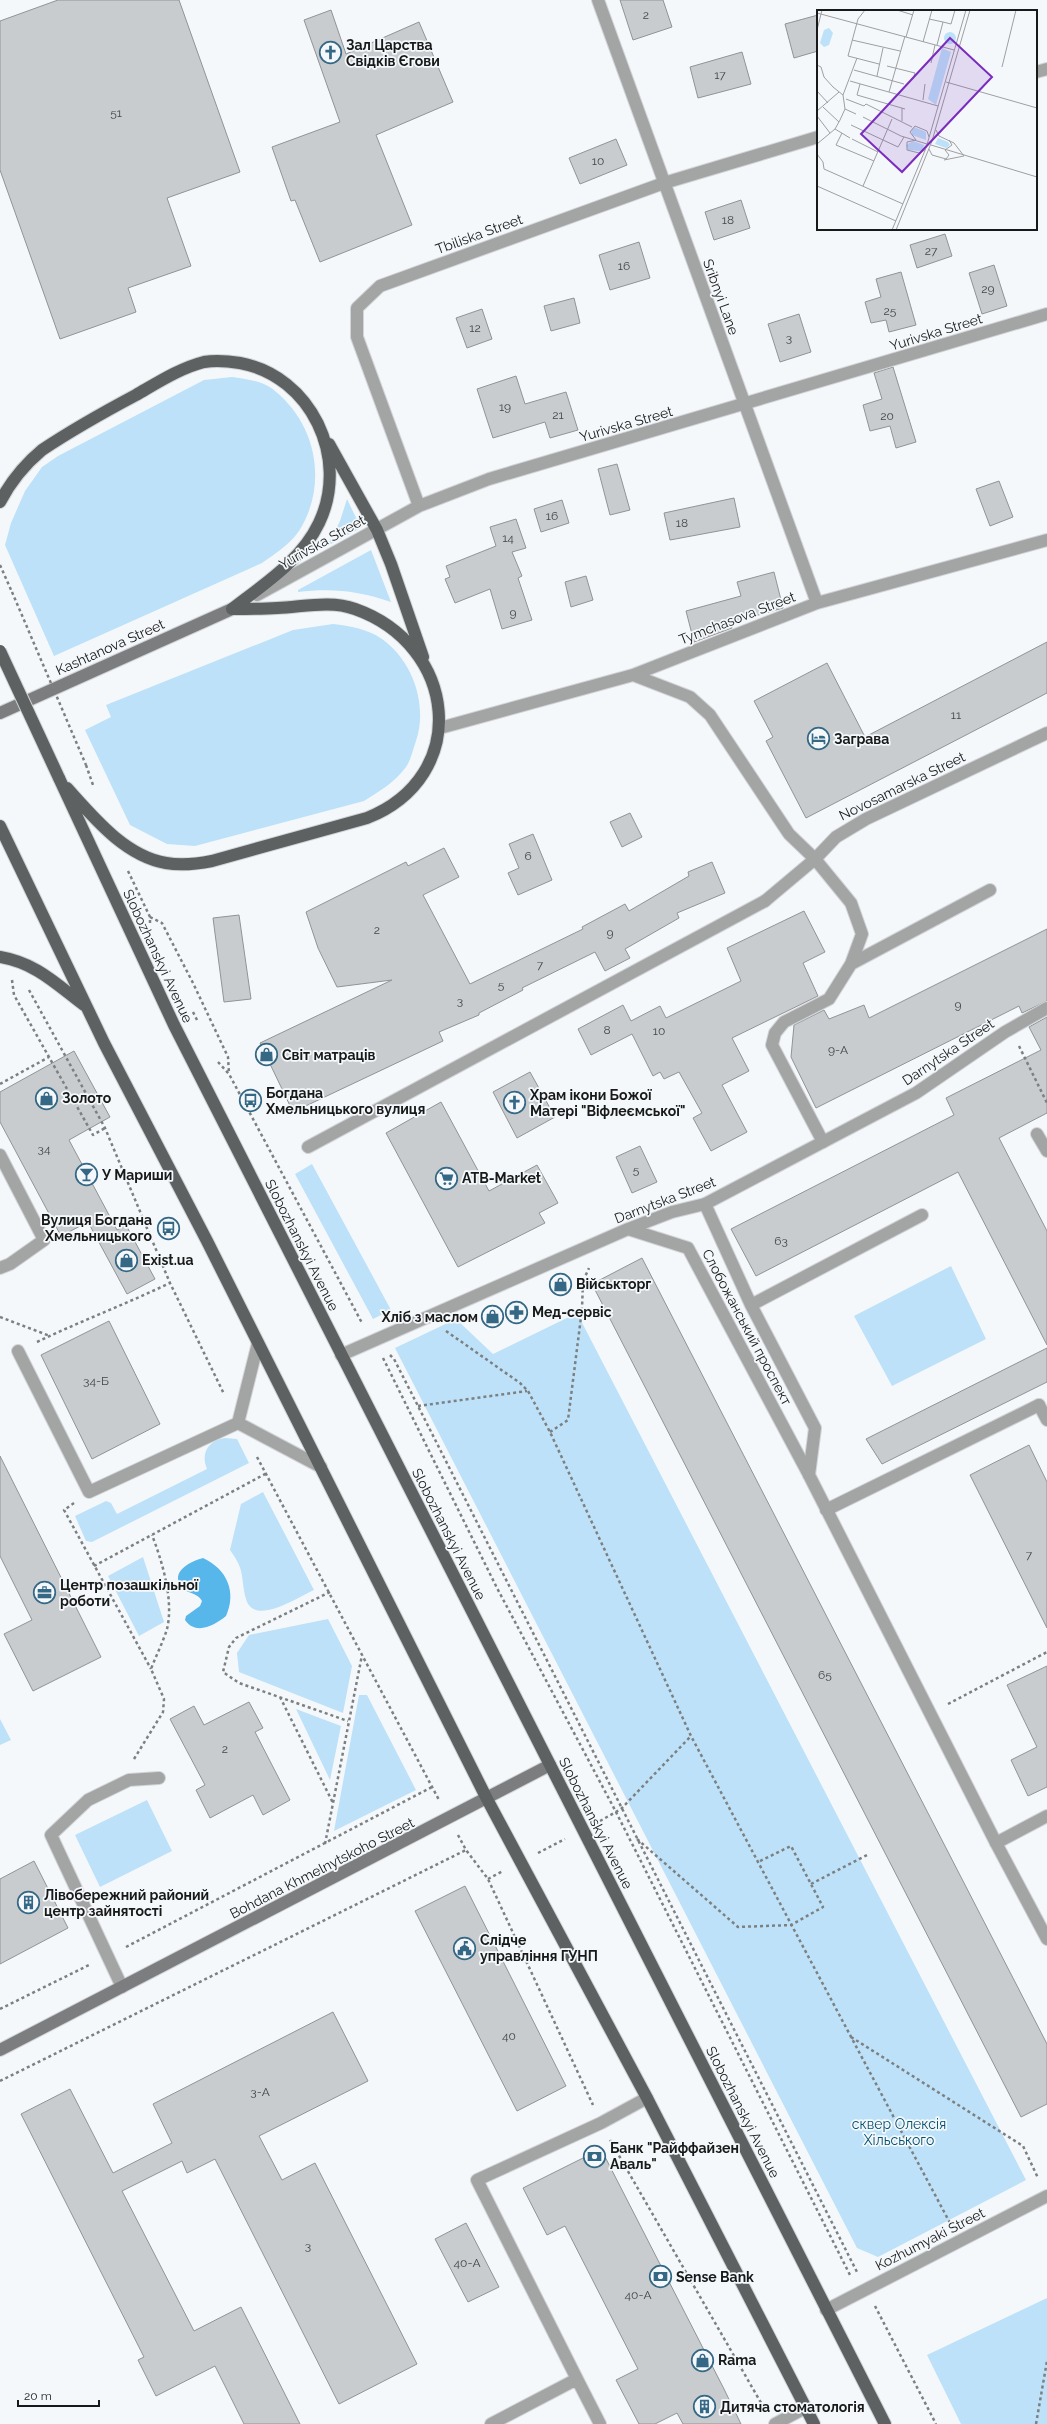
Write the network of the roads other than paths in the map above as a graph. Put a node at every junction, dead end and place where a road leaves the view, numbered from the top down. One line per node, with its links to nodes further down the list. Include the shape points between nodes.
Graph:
1 (598, 0): 5 (street, Sribnyi Lane)
2 (1047, 69): 3 (street)
3 (1037, 72)
4 (817, 137): 5 (street, Tbiliska Street)
5 (664, 183): 7 (street, Sribnyi Lane); 10 (street, Tbiliska Street, via 380,286 357,308 357,337)
6 (1047, 314): 7 (street, Yurivska Street)
7 (744, 405): 10 (street, Yurivska Street, via 489,479); 13 (street, Sribnyi Lane)
8 (319, 426): 9 (main road, via 293,390 262,368 228,361 204,362 164,379 42,450 17,474); 11 (main road); 14 (main road, via 327,450 330,472 329,497 319,522 308,542 292,560)
9 (0, 502)
10 (419, 506): 11 (street, Yurivska Street)
11 (376, 530): 14 (street, Yurivska Street); 16 (main road, via 391,564)
12 (1047, 540): 13 (street, Tymchasova Street)
13 (817, 604): 17 (street, Tymchasova Street)
14 (232, 609): 16 (main road, via 325,604 354,608 375,617 391,628 408,642); 18 (street, Kashtanova Street)
15 (0, 651): 21 (main road, Slobozhanskyi Avenue, bridge)
16 (426, 666): 19 (main road, via 436,690)
17 (633, 675): 19 (street, Tymchasova Street); 23 (street, via 690,697 710,715 789,834)
18 (0, 713)
19 (440, 728): 21 (main road, via 432,758 419,779 404,798 386,810 367,818 190,865 166,864 129,847 110,833)
20 (1047, 733): 23 (street, Novosamarska Street, via 866,818 836,837)
21 (58, 778): 41 (main road, Slobozhanskyi Avenue, via 174,1025)
22 (0, 826): 27 (main road)
23 (815, 859): 26 (street, via 851,903 862,934); 31 (street, Novosamarska Street, via 765,901)
24 (990, 890): 26 (street)
25 (0, 957): 27 (main road, via 16,959 35,968)
26 (851, 964): 30 (street, via 829,999 784,1022 775,1033 772,1045)
27 (86, 1007): 39 (main road)
28 (1047, 1008): 30 (street, Darnytska Street, via 916,1093)
29 (1037, 1134): 32 (street)
30 (823, 1142): 34 (street, Darnytska Street)
31 (308, 1147)
32 (1047, 1151)
33 (0, 1155): 37 (street, via 44,1240)
34 (705, 1204): 36 (street, Darnytska Street, via 672,1212); 38 (street)
35 (922, 1215): 38 (street)
36 (628, 1229): 41 (street, Darnytska Street, via 375,1344); 45 (street, Слобожанський проспект, via 688,1248)
37 (0, 1268)
38 (751, 1305): 45 (street, via 815,1428)
39 (258, 1343): 43 (street); 44 (main road)
40 (18, 1351): 43 (street, via 89,1492)
41 (341, 1355): 47 (main road, Slobozhanskyi Avenue)
42 (1047, 1420): 46 (street, via 1039,1405)
43 (238, 1424): 44 (street)
44 (321, 1468): 49 (main road)
45 (809, 1475): 46 (street, Слобожанський проспект)
46 (826, 1510): 51 (street, Слобожанський проспект)
47 (550, 1765): 49 (street, Bohdana Khmelnytskoho Street); 57 (main road, Slobozhanskyi Avenue)
48 (159, 1778): 53 (street, via 129,1780 88,1800 51,1835)
49 (487, 1799): 53 (street, Bohdana Khmelnytskoho Street); 55 (main road)
50 (1047, 1816): 51 (street)
51 (996, 1843): 52 (street)
52 (1047, 1939)
53 (122, 1987): 54 (street, Bohdana Khmelnytskoho Street)
54 (0, 2050)
55 (647, 2098): 58 (street, via 477,2180); 59 (main road)
56 (1047, 2196): 57 (street, Kozhumyaki Street)
57 (826, 2310): 64 (main road, Slobozhanskyi Avenue)
58 (577, 2379): 60 (street); 61 (street)
59 (805, 2408): 62 (street); 63 (main road)
60 (491, 2424)
61 (600, 2424)
62 (775, 2424)
63 (814, 2424)
64 (884, 2424)

